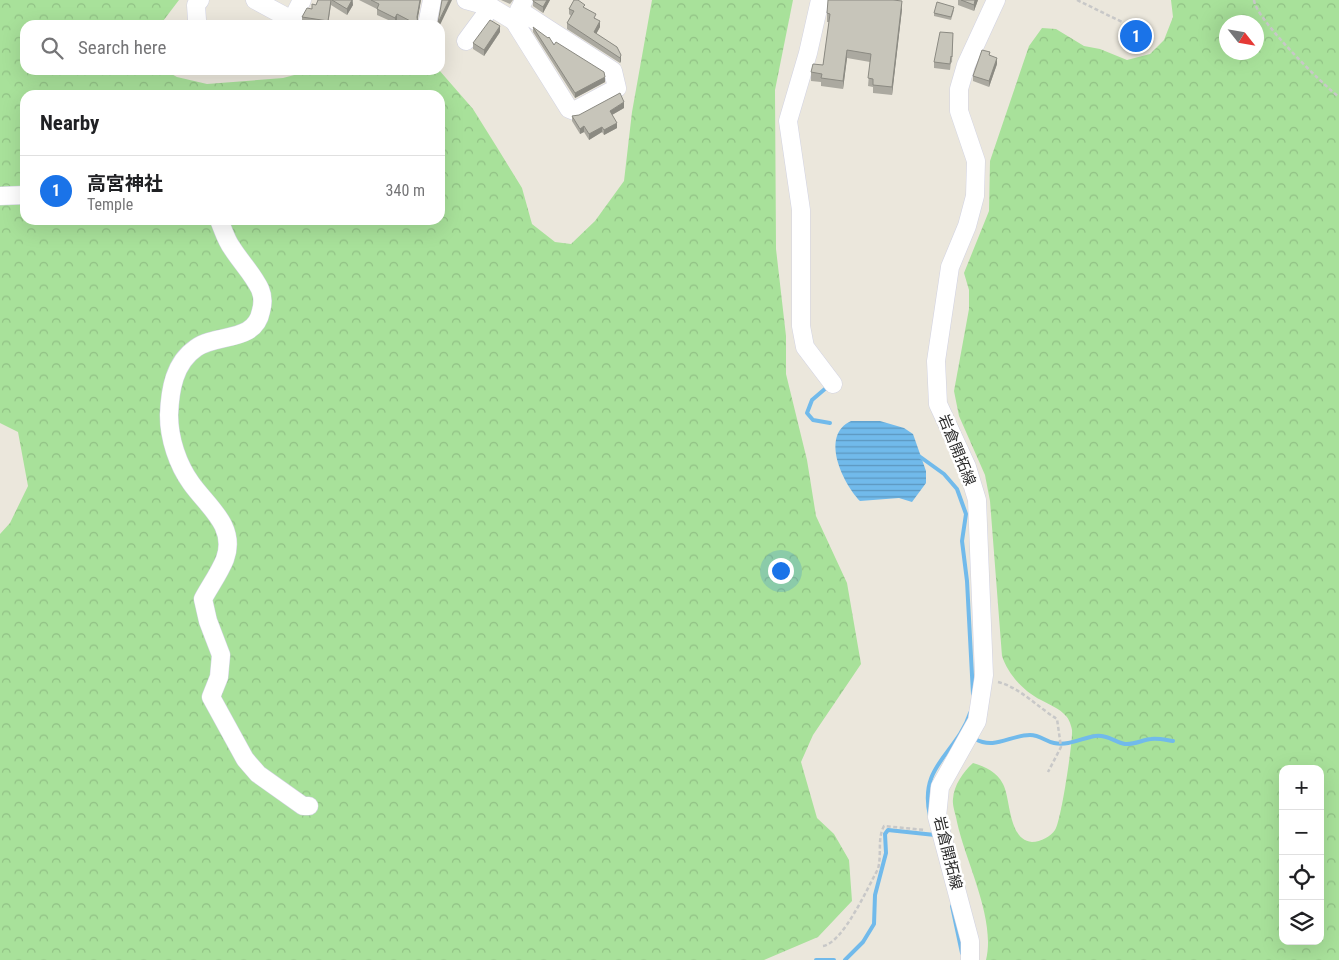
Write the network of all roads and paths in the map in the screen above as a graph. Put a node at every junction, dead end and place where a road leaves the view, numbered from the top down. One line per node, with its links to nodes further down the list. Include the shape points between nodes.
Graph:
1 (200, 0): 12 (street, via 196,5)
2 (255, 0): 13 (street)
3 (302, 0): 14 (street)
4 (432, 0): 15 (street)
5 (466, 0): 10 (street)
6 (820, 0): 22 (street, via 788,121 801,210 801,326 805,347)
7 (996, 0): 23 (street, 岩倉開拓線, via 966,65 959,89 959,111 976,161 975,196 950,267 936,361 938,404 967,467 977,500)
8 (1077, 0): 16 (path)
9 (1254, 0): 18 (path, via 1264,20 1306,67)
10 (490, 7): 11 (street); 17 (street)
11 (519, 10): 11 (street, via 613,72 616,88 574,111 569,110)
12 (197, 20)
13 (289, 20)
14 (293, 20)
15 (428, 20)
16 (1122, 22)
17 (466, 41)
18 (1339, 97)
19 (0, 196): 20 (street)
20 (20, 196)
21 (221, 225): 25 (street, via 231,246 260,289 260,316 252,329 235,337 204,343 182,362 171,385 169,418 177,459 192,484 222,520 227,544 225,558 203,599 221,656 219,677 211,697 245,759 258,774 303,806)
22 (833, 384)
23 (984, 680): 24 (path, via 1002,683 1058,719 1061,747); 26 (street, 岩倉開拓線, via 977,721 940,787 937,817)
24 (1048, 772)
25 (309, 806)
26 (942, 832): 27 (path, via 884,826 880,834 882,857 878,869 839,935); 28 (street, 岩倉開拓線, via 970,941)
27 (822, 946)
28 (970, 960)

